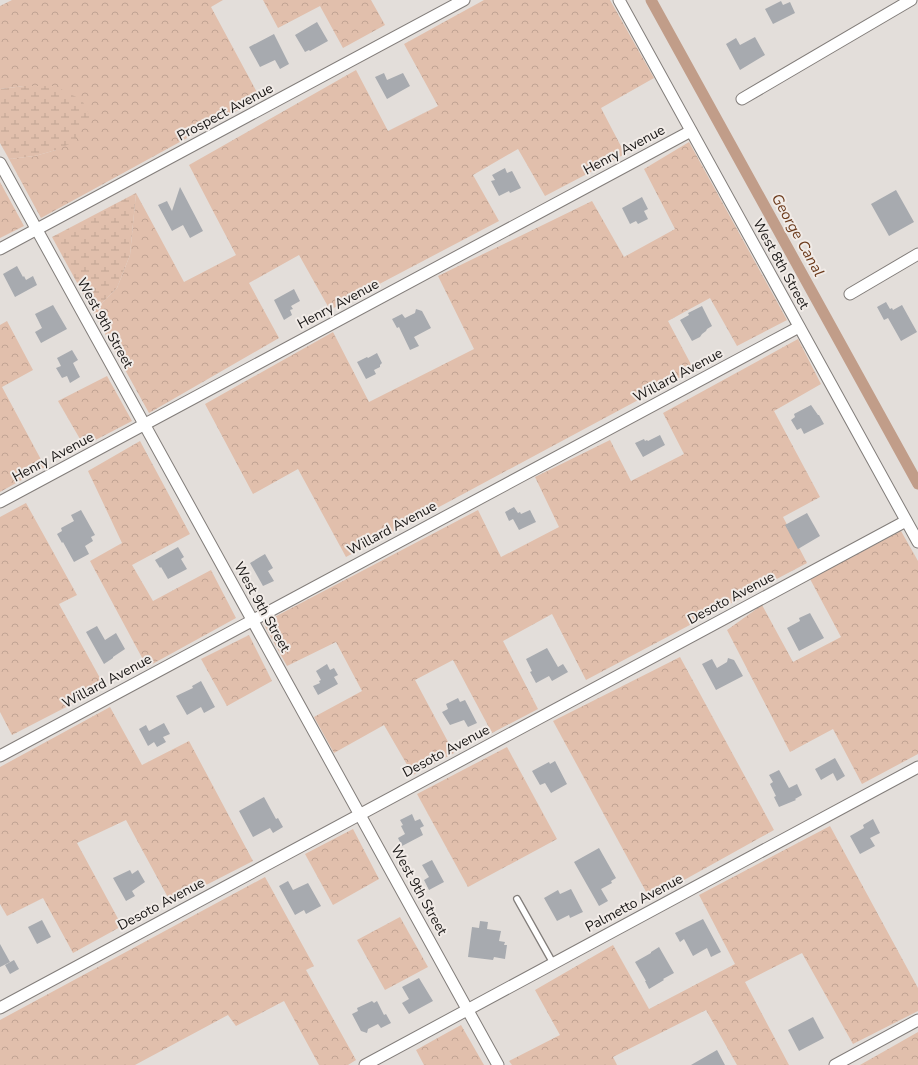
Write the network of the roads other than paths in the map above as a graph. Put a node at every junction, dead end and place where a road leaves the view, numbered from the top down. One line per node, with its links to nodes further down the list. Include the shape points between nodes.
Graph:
1 (464, 0): 7 (street, Prospect Avenue)
2 (619, 0): 5 (street, West 8th Street)
3 (910, 0): 4 (street)
4 (742, 99)
5 (691, 131): 11 (street, West 8th Street); 12 (street, Henry Avenue)
6 (0, 163): 7 (street, West 9th Street)
7 (37, 230): 8 (street, Prospect Avenue); 12 (street, West 9th Street)
8 (0, 249)
9 (918, 254): 10 (street)
10 (850, 294)
11 (799, 327): 14 (street, West 8th Street); 16 (street, Willard Avenue)
12 (144, 425): 13 (street, Henry Avenue); 16 (street, West 9th Street)
13 (0, 502)
14 (906, 521): 15 (street, West 8th Street); 19 (street, Desoto Avenue)
15 (918, 542)
16 (253, 620): 17 (street, Willard Avenue); 19 (street, West 9th Street)
17 (0, 756)
18 (918, 767): 21 (street, Palmetto Avenue)
19 (360, 814): 22 (street, Desoto Avenue); 23 (street, West 9th Street)
20 (517, 899): 21 (lane)
21 (554, 963): 23 (street, Palmetto Avenue)
22 (0, 1008)
23 (468, 1010): 25 (street, Palmetto Avenue); 26 (street, West 9th Street)
24 (918, 1020): 27 (street)
25 (364, 1065)
26 (498, 1065)
27 (835, 1065)

